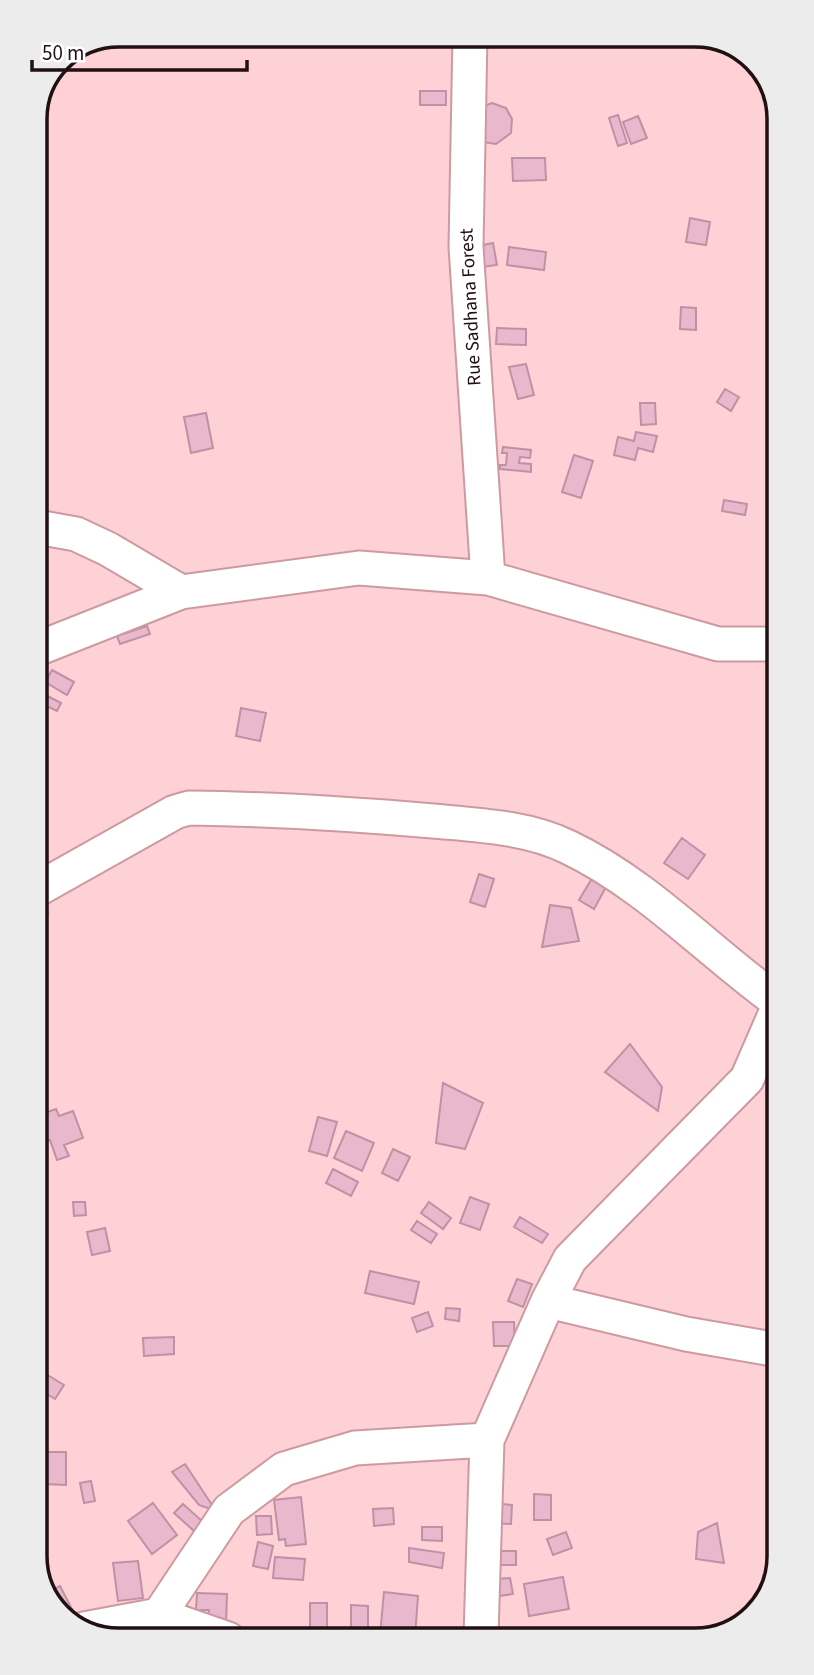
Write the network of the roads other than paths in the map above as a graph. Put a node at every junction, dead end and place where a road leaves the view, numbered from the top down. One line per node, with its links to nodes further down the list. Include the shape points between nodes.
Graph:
1 (470, 47): 3 (street, Rue Sadhana Forest, via 466,247)
2 (47, 529): 4 (street, via 76,534 108,549)
3 (488, 578): 4 (street, via 359,568); 5 (street, via 718,644)
4 (181, 592): 6 (street)
5 (767, 644)
6 (47, 645)
7 (47, 883): 8 (street, via 95,854 190,808 504,828 566,846 600,866)
8 (767, 994)
9 (767, 1033): 10 (street, via 747,1079 570,1259)
10 (548, 1301): 11 (street); 12 (street)
11 (767, 1348)
12 (487, 1440): 13 (street, via 355,1448 284,1469 229,1510); 16 (street)
13 (159, 1615): 14 (street); 15 (street)
14 (103, 1626)
15 (196, 1628)
16 (481, 1628)

